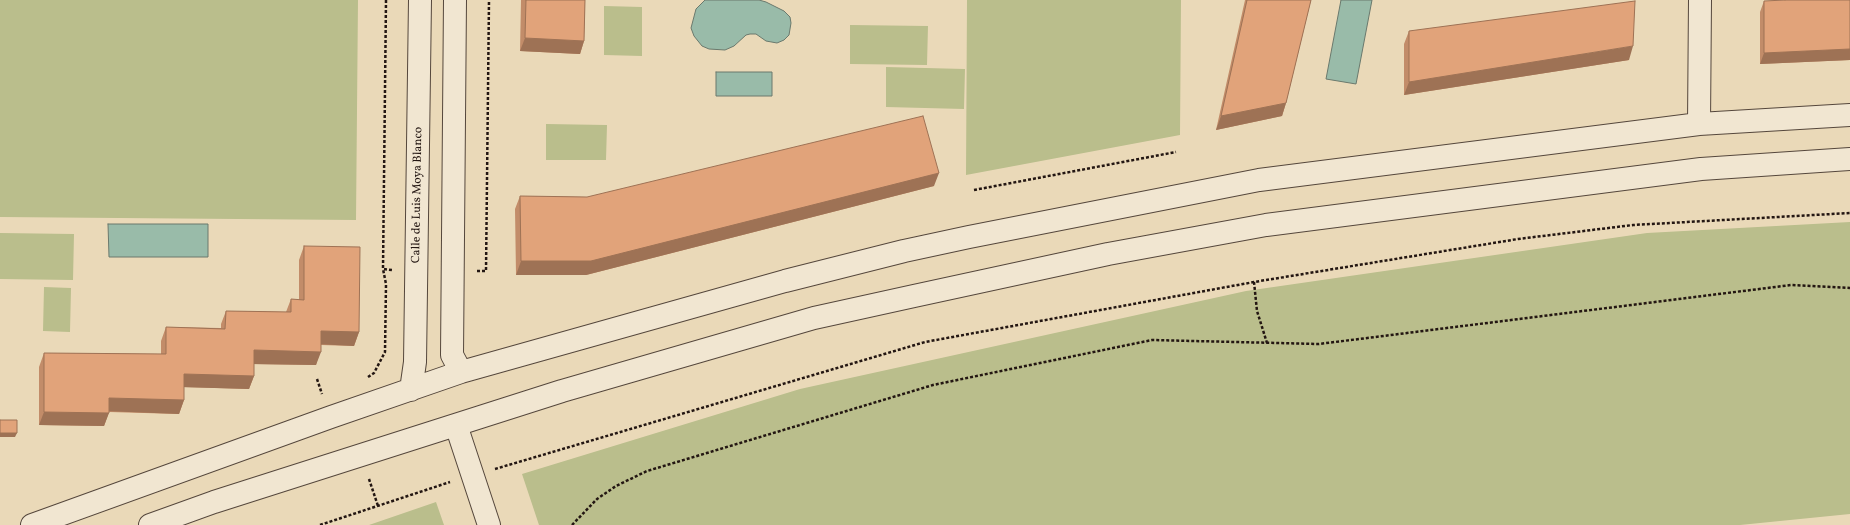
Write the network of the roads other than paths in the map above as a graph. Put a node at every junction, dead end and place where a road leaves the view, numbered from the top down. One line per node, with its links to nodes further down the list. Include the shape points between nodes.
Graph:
1 (420, 0): 8 (street, Calle de Luis Moya Blanco, via 416,362)
2 (455, 0): 7 (street, via 452,355)
3 (1700, 0): 5 (street)
4 (1850, 114): 5 (street)
5 (1699, 124): 7 (street, via 1259,180 969,237 785,281)
6 (1850, 159): 9 (street, via 1701,169 1628,177 1266,225 1108,254 814,318)
7 (461, 372): 8 (street)
8 (411, 390): 10 (street)
9 (456, 424): 11 (street); 12 (street)
10 (32, 525)
11 (150, 525)
12 (489, 525)

